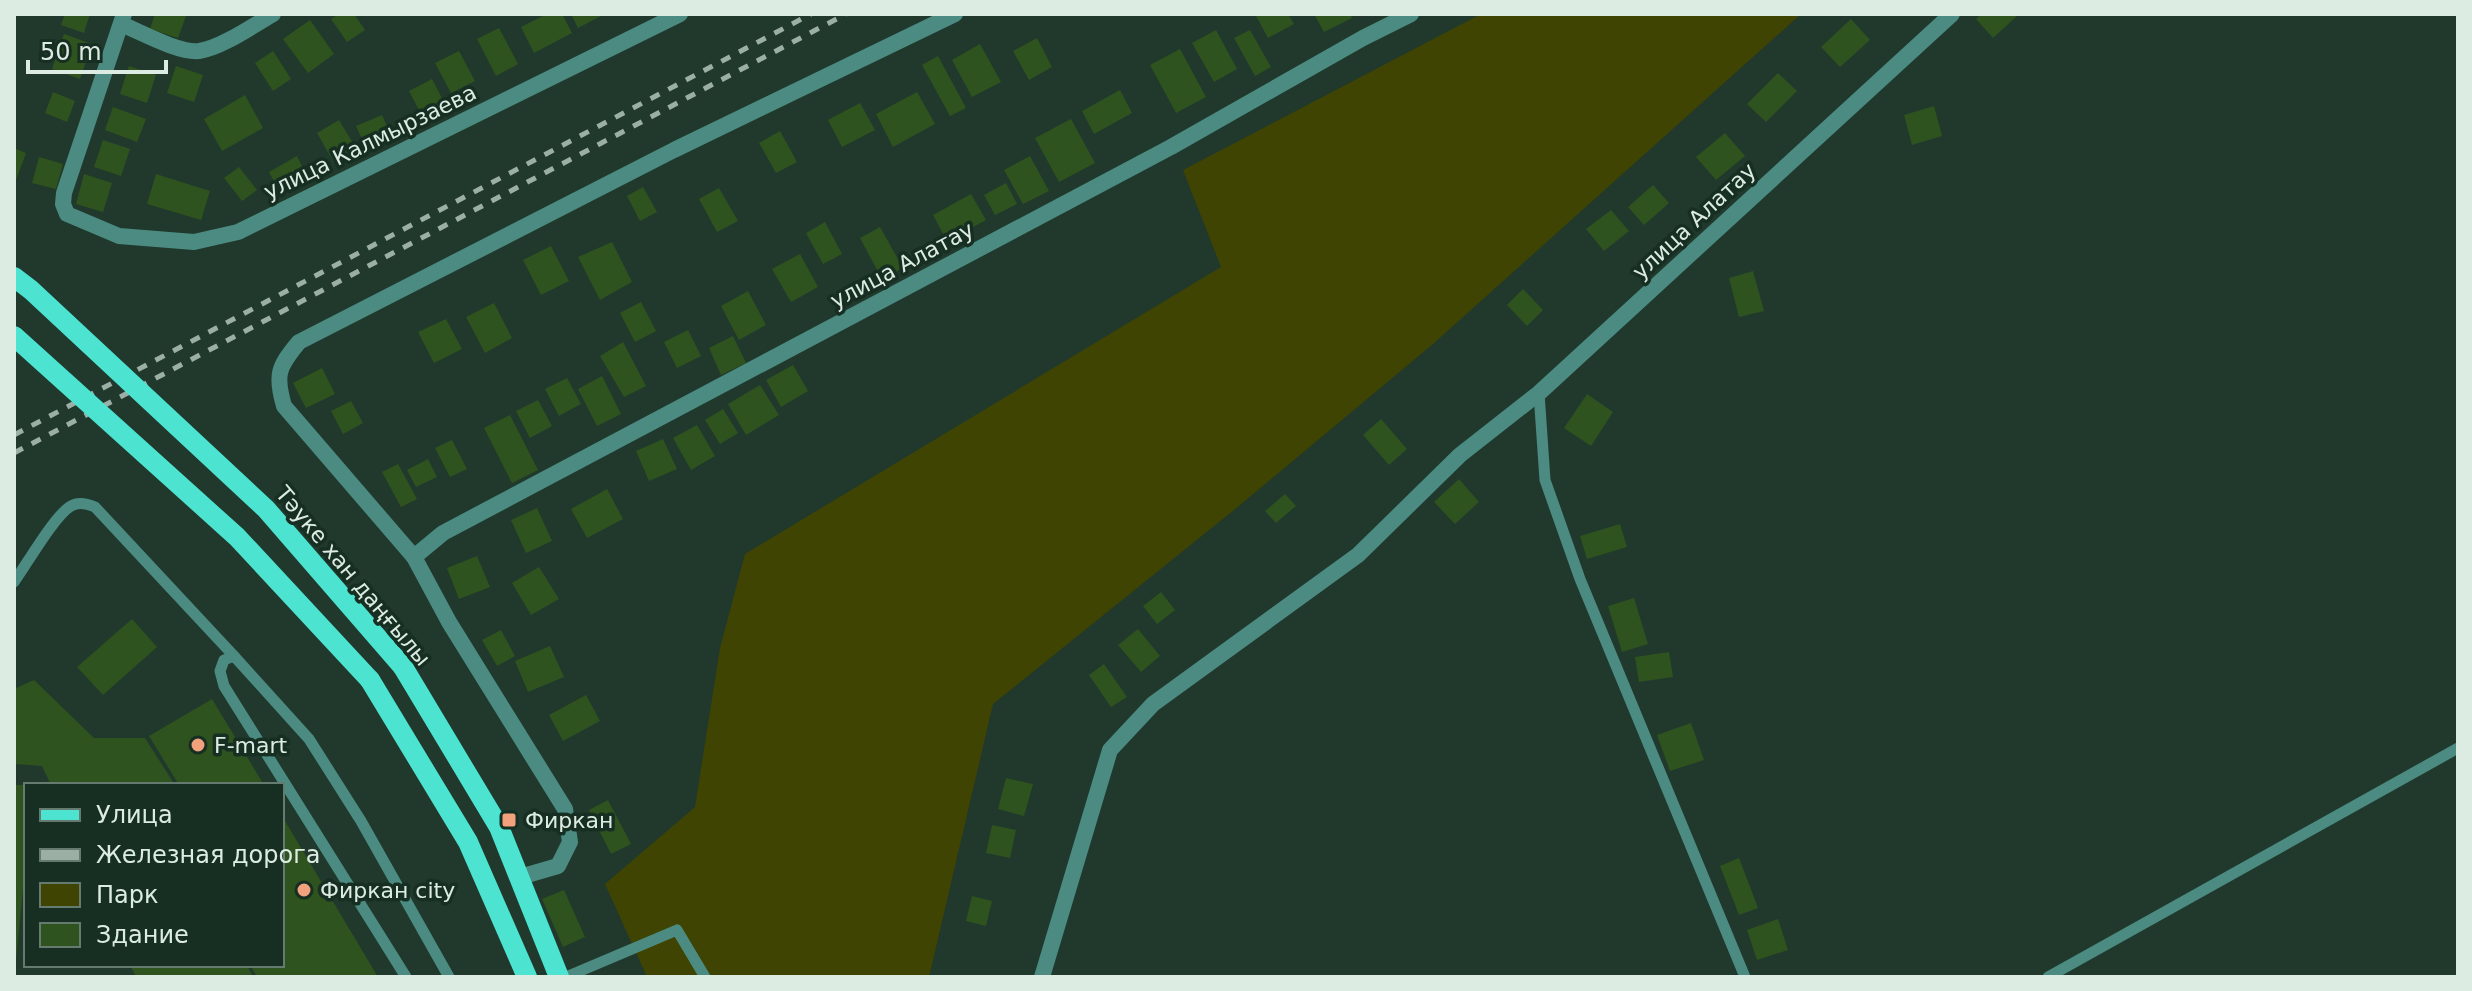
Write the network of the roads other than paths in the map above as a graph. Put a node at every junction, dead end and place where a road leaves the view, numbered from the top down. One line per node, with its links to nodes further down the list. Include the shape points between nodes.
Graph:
1 (273, 14): 6 (street, via 199,51 183,49)
2 (680, 14): 6 (street, улица Калмырзаева, via 238,232 194,242 119,236 67,214 63,204)
3 (955, 14): 10 (street, via 674,150 299,342 285,358 277,382 284,406)
4 (1411, 14): 10 (street, улица Алатау, via 443,533)
5 (1952, 14): 9 (street, улица Алатау)
6 (122, 19)
7 (14, 277): 14 (main road, Тәуке хан даңғылы, bridge, via 266,509 403,667 499,827)
8 (14, 336): 17 (main road, bridge, via 237,537 370,680 468,842)
9 (1539, 393): 21 (street, улица Алатау, via 1460,455 1358,555 1153,704 1110,750); 22 (lane, via 1545,480 1580,579)
10 (414, 557): 14 (street, via 565,809 570,842 558,866)
11 (14, 582): 12 (lane, via 60,517 72,505 89,504)
12 (234, 656): 15 (lane, via 224,660 220,671 224,686); 16 (lane, via 309,739)
13 (2458, 748): 23 (lane)
14 (520, 877): 18 (main road, Тәуке хан даңғылы)
15 (406, 977)
16 (449, 977)
17 (527, 977)
18 (559, 977)
19 (566, 977): 20 (lane, via 677,930)
20 (705, 977)
21 (1042, 977)
22 (1745, 977)
23 (2048, 977)

